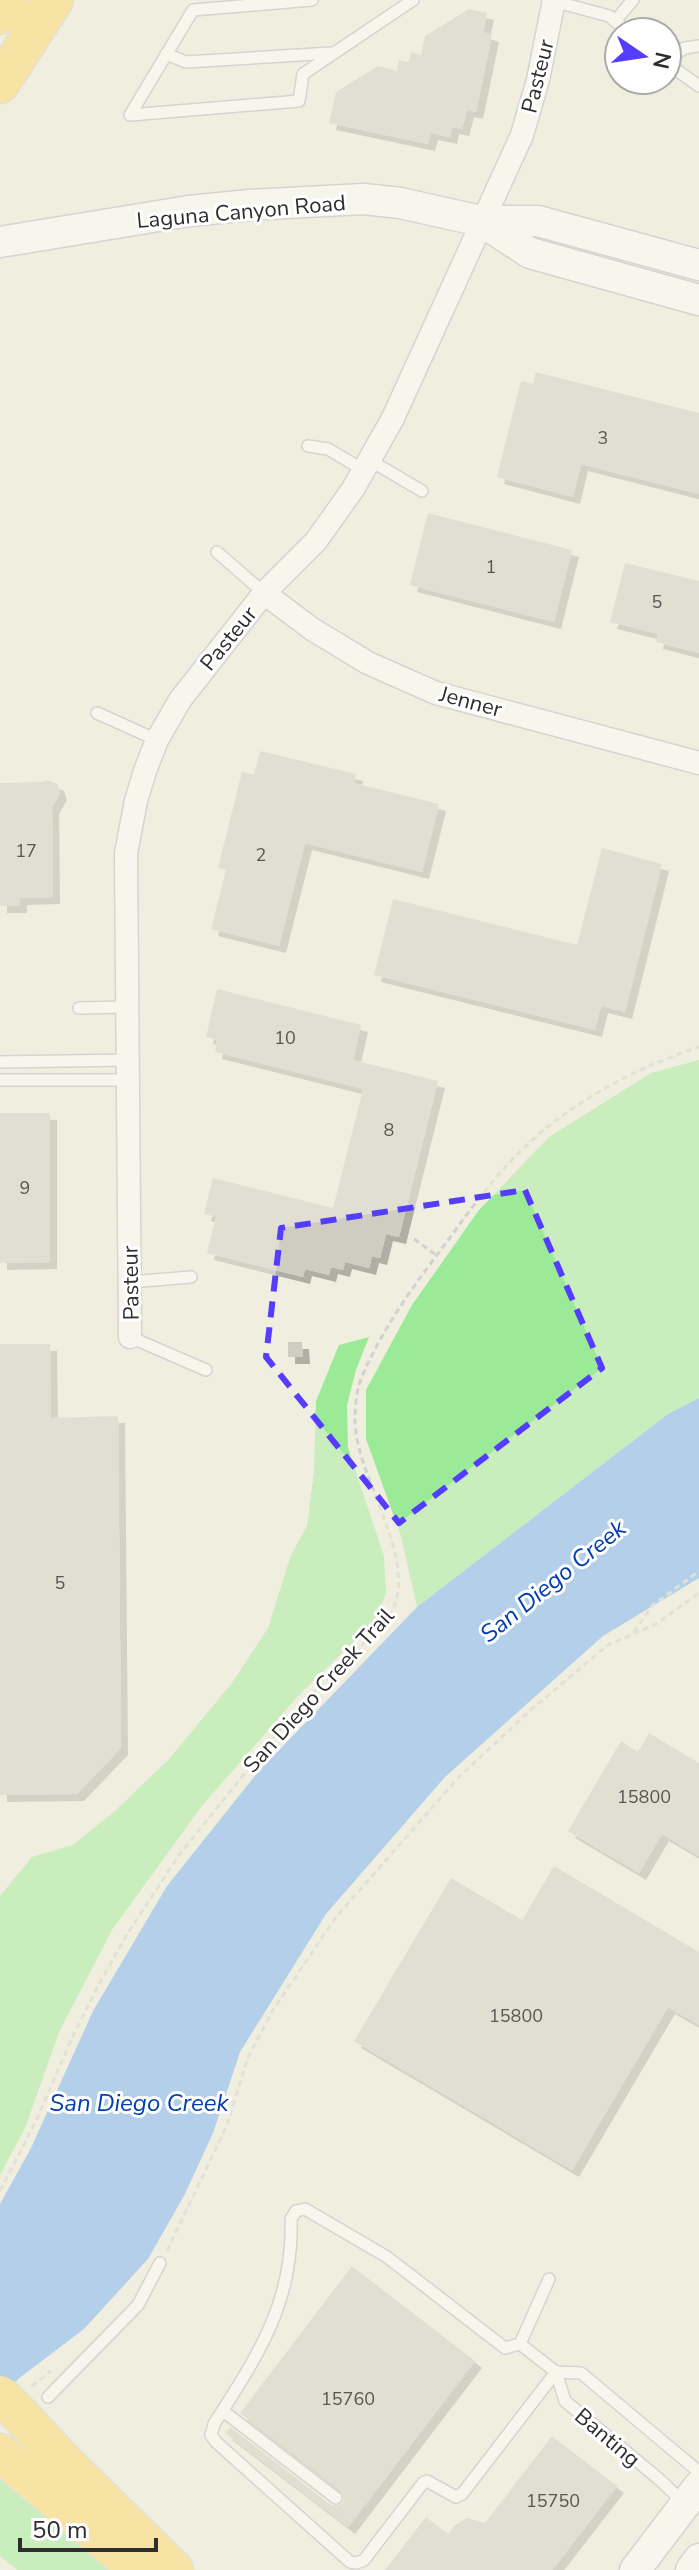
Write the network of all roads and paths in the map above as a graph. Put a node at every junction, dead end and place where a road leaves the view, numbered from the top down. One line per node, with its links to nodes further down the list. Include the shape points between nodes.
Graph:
1 (10, 0): 7 (highway)
2 (54, 0): 13 (highway)
3 (312, 0): 11 (lane, via 193,10)
4 (413, 0): 10 (lane)
5 (633, 0): 9 (lane)
6 (552, 1): 8 (lane); 15 (street, Pasteur, via 522,135)
7 (0, 15)
8 (609, 16)
9 (619, 16)
10 (334, 53): 11 (lane, via 186,62); 11 (lane, via 303,74 299,101 130,115)
11 (166, 54)
12 (683, 74): 14 (lane)
13 (0, 84)
14 (699, 86)
15 (481, 221): 16 (main road, Laguna Canyon Road, via 400,203 349,200 189,211); 17 (main road, Laguna Canyon Road, via 538,221); 18 (main road, Laguna Canyon Road, via 530,253); 20 (street, Pasteur)
16 (3, 242)
17 (699, 265)
18 (699, 300)
19 (308, 446): 20 (lane)
20 (368, 466): 21 (lane); 23 (street, Pasteur, via 316,541)
21 (422, 491)
22 (217, 552): 23 (lane)
23 (264, 593): 25 (street, Pasteur, via 198,675); 26 (street, Jenner, via 368,663 436,693)
24 (97, 713): 25 (lane)
25 (157, 740): 27 (street, Pasteur, via 136,801 126,853)
26 (699, 763)
27 (128, 1007): 28 (lane); 31 (street, Pasteur)
28 (79, 1008)
29 (699, 1047): 34 (path, San Diego Creek Trail, via 594,1093 543,1131 479,1199)
30 (0, 1062): 31 (lane)
31 (128, 1070): 32 (lane); 36 (street, Pasteur)
32 (0, 1080)
33 (414, 1239): 34 (path)
34 (436, 1255): 42 (path, San Diego Creek Trail, via 380,1341 357,1394 358,1447 393,1545 398,1585 393,1610 295,1711 179,1855 98,1986)
35 (191, 1277): 36 (lane)
36 (130, 1282): 37 (street, Pasteur)
37 (130, 1337): 38 (lane)
38 (206, 1370)
39 (699, 1571): 41 (path, via 652,1606)
40 (699, 1593): 41 (path, via 656,1624)
41 (634, 1632): 43 (path, via 608,1645 459,1777 336,1917 248,2057 227,2125)
42 (0, 2191)
43 (160, 2263): 47 (lane, via 138,2305)
44 (549, 2279): 45 (lane)
45 (520, 2344): 46 (lane); 48 (lane, via 505,2348 387,2257 305,2209 296,2211 291,2219 288,2278 276,2313 258,2355)
46 (556, 2372): 48 (lane, via 462,2494 456,2497 423,2483 364,2560 356,2563 216,2442 211,2435); 50 (lane, Banting, via 581,2373); 52 (lane, Banting, via 565,2401 660,2480)
47 (23, 2403): 55 (highway, via 66,2464)
48 (223, 2411): 51 (lane)
49 (0, 2453): 54 (highway)
50 (699, 2472)
51 (336, 2498)
52 (695, 2502): 56 (main road)
53 (699, 2559): 57 (main road)
54 (139, 2570)
55 (174, 2570)
56 (635, 2570)
57 (691, 2570)

